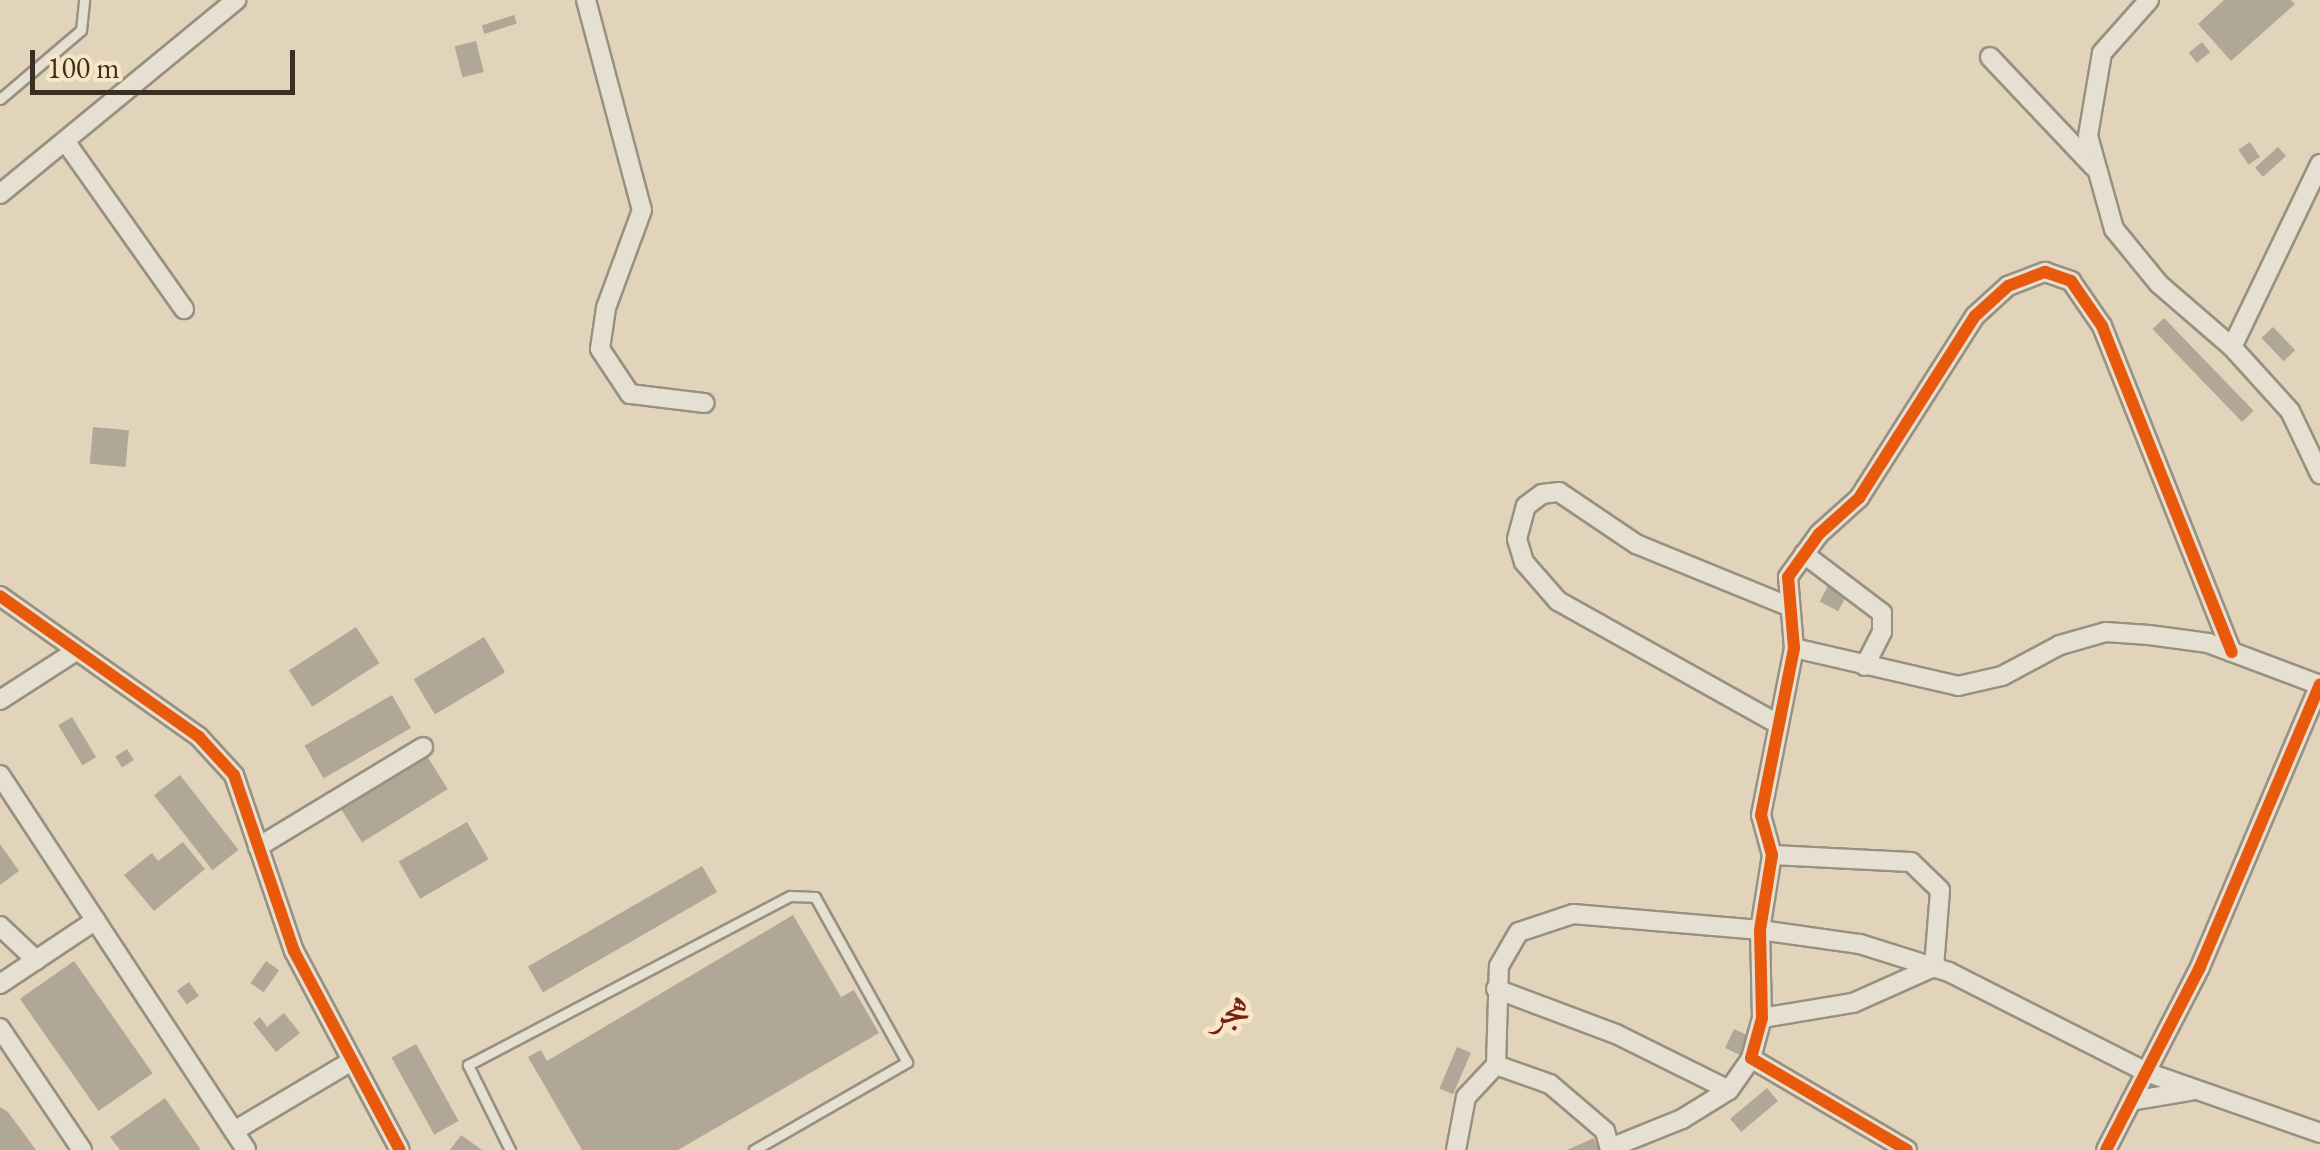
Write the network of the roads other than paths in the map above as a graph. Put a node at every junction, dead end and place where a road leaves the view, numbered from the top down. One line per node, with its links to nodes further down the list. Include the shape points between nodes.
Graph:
1 (84, 0): 6 (lane, via 81,30)
2 (236, 0): 7 (street)
3 (586, 0): 13 (street, via 642,210 606,308 600,350 630,394)
4 (2149, 0): 9 (street, via 2102,53 2088,136)
5 (1990, 57): 9 (street)
6 (0, 99)
7 (65, 141): 10 (street); 11 (street)
8 (2320, 164): 12 (street)
9 (2098, 171): 12 (street, via 2114,230 2159,284)
10 (0, 194)
11 (184, 309)
12 (2232, 348): 14 (street, via 2290,411)
13 (704, 404)
14 (2320, 474)
15 (1804, 554): 17 (street, via 1788,576); 20 (street, via 1859,498 1975,316 2008,286 2045,272 2070,281 2102,326); 21 (street, via 1882,613 1882,632)
16 (0, 596): 19 (street)
17 (1790, 607): 18 (street); 24 (street, via 1636,544 1560,492 1526,506 1517,540 1524,562 1558,601)
18 (1794, 648): 21 (street); 24 (street)
19 (76, 651): 23 (street); 27 (street, via 200,736 234,774)
20 (2232, 652): 21 (street, via 2208,643 2106,632 2060,646 2002,676 1958,686); 22 (street)
21 (1864, 666)
22 (2320, 684): 41 (street, via 2200,966)
23 (0, 700)
24 (1778, 724): 28 (street, via 1761,815)
25 (423, 748): 27 (street)
26 (0, 775): 29 (street)
27 (258, 847): 39 (street, via 294,952)
28 (1772, 855): 31 (street); 33 (street, via 1910,862 1929,874 1940,890)
29 (96, 920): 32 (street); 45 (street)
30 (0, 926): 32 (street)
31 (1760, 930): 33 (street, via 1860,944); 35 (street, via 1573,914 1520,932 1498,966); 36 (street)
32 (36, 960): 34 (street)
33 (1934, 968): 36 (street, via 1853,1003); 41 (street)
34 (0, 984)
35 (1496, 989): 40 (street); 42 (street, via 1616,1034)
36 (1762, 1018): 38 (street)
37 (0, 1028): 48 (street)
38 (1750, 1058): 42 (street); 54 (street)
39 (352, 1061): 45 (street); 50 (street)
40 (1496, 1064): 47 (street, via 1550,1084 1605,1131); 53 (street, via 1466,1097)
41 (2146, 1072): 43 (street); 44 (street)
42 (1729, 1090): 47 (street, via 1682,1120)
43 (2191, 1090): 44 (street); 46 (street)
44 (2131, 1102): 55 (street)
45 (234, 1131): 49 (street)
46 (2320, 1134)
47 (1610, 1149)
48 (82, 1150)
49 (246, 1150)
50 (400, 1150)
51 (510, 1150): 52 (lane, via 468,1065 790,896 815,898 907,1062)
52 (754, 1150)
53 (1456, 1150)
54 (1907, 1150)
55 (2106, 1150)

